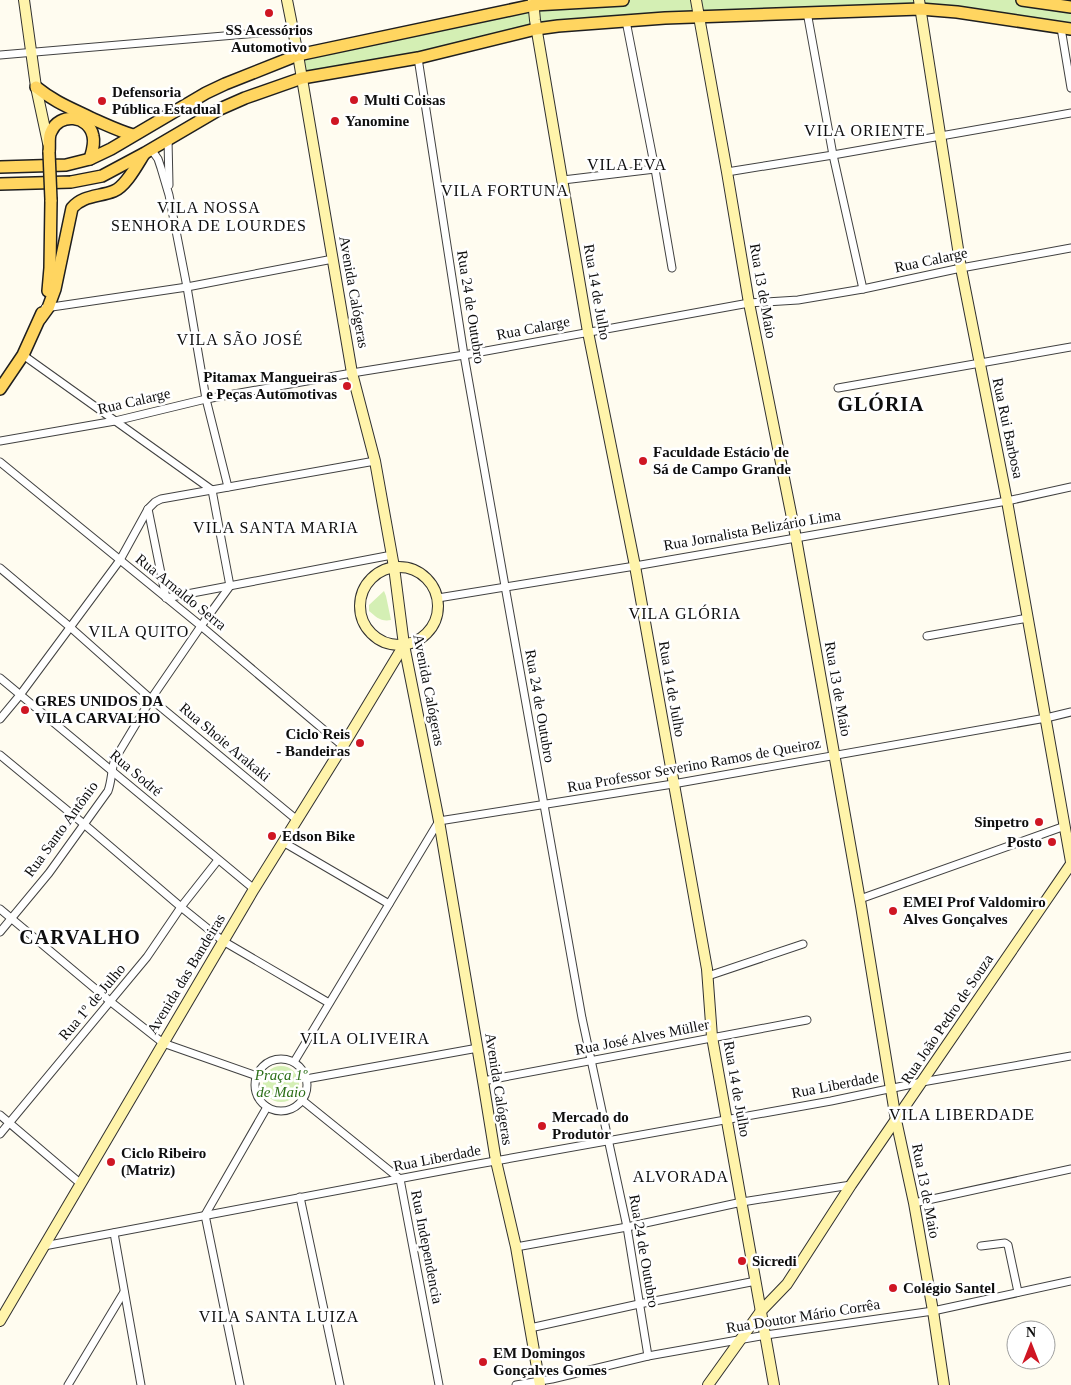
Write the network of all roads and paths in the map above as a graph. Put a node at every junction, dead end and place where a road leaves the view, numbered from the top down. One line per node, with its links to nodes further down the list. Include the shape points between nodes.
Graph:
1 (24, 0): 15 (street)
2 (287, 0): 14 (street, Avenida Calógeras)
3 (623, 0): 6 (main road)
4 (696, 0): 10 (street, Rua 13 de Maio)
5 (1022, 0): 8 (main road)
6 (533, 3): 12 (street, Rua 14 de Julho); 17 (main road)
7 (920, 4): 9 (main road, via 858,12); 13 (main road); 24 (street, Rua Rui Barbosa)
8 (1071, 7)
9 (807, 12): 10 (main road); 28 (street)
10 (700, 18): 11 (main road); 32 (street, Rua 13 de Maio)
11 (626, 21): 12 (main road); 31 (street)
12 (536, 29): 18 (main road); 33 (street, Rua 14 de Julho)
13 (1066, 29): 21 (street)
14 (293, 30): 15 (street); 17 (street, Avenida Calógeras)
15 (31, 53): 16 (street); 20 (street)
16 (0, 55)
17 (298, 55): 19 (street, Avenida Calógeras); 23 (main road, via 206,93)
18 (418, 58): 19 (main road); 47 (street, Rua 24 de Outubro)
19 (302, 78): 25 (main road, via 220,108); 37 (street, Avenida Calógeras)
20 (36, 87): 23 (main road, via 65,107); 27 (street)
21 (1071, 88)
22 (1071, 113): 24 (street)
23 (133, 135): 29 (main road)
24 (940, 136): 28 (street); 39 (street, Rua Rui Barbosa)
25 (168, 139): 26 (main road); 35 (street)
26 (148, 151): 34 (main road, via 102,176 72,182); 35 (street, via 158,159); 43 (main road, via 116,190 77,202 72,208 55,289)
27 (50, 152): 29 (main road, via 50,133 54,126 60,121 76,118 83,120 93,133); 43 (main road, bridge, via 50,268)
28 (833, 155): 32 (street); 41 (street)
29 (90, 159): 30 (main road, via 66,166)
30 (0, 167)
31 (655, 169): 33 (street); 38 (street)
32 (727, 172): 42 (street, Rua 13 de Maio)
33 (563, 180): 44 (street, Rua 14 de Julho)
34 (0, 184)
35 (169, 195): 40 (street)
36 (1071, 248): 39 (street, Rua Calarge)
37 (333, 259): 40 (street); 49 (street, Avenida Calógeras)
38 (672, 268)
39 (961, 268): 41 (street, Rua Calarge); 48 (street, Rua Rui Barbosa)
40 (187, 288): 43 (street); 52 (street)
41 (863, 289): 42 (street, Rua Calarge, via 798,300)
42 (749, 303): 44 (street, Rua Calarge); 62 (street, Rua 13 de Maio)
43 (44, 312): 46 (main road)
44 (588, 332): 47 (street, Rua Calarge); 65 (street, Rua 14 de Julho)
45 (1071, 347): 48 (street)
46 (23, 355): 51 (main road); 53 (street)
47 (464, 355): 49 (street, Rua Calarge); 69 (street, Rua 24 de Outubro)
48 (979, 362): 50 (street); 60 (street, Rua Rui Barbosa)
49 (352, 372): 52 (street, Rua Calarge); 55 (street, Avenida Calógeras)
50 (838, 388)
51 (0, 389)
52 (206, 398): 53 (street, Rua Calarge); 57 (street)
53 (115, 421): 54 (street, Rua Calarge); 59 (street)
54 (0, 441)
55 (375, 461): 57 (street); 63 (street, Avenida Calógeras)
56 (0, 462): 64 (street, Rua Arnaldo Serra)
57 (228, 487): 59 (street)
58 (1071, 487): 60 (street, Rua Jornalista Belizário Lima)
59 (212, 490): 61 (street, via 161,500); 68 (street)
60 (1007, 501): 62 (street, Rua Jornalista Belizário Lima); 72 (street, Rua Rui Barbosa)
61 (148, 509): 64 (street); 70 (street)
62 (796, 538): 65 (street, Rua Jornalista Belizário Lima); 85 (street, Rua 13 de Maio)
63 (392, 555): 66 (street, Avenida Calógeras); 68 (street)
64 (120, 560): 70 (street, Rua Arnaldo Serra); 74 (street)
65 (635, 566): 69 (street, Rua Jornalista Belizário Lima); 87 (street, Rua 14 de Julho)
66 (394, 567): 71 (street, via 417,571 434,587); 76 (street, Avenida Calógeras); 76 (street, via 382,570 364,587 360,611 370,633 392,644)
67 (0, 568): 74 (street, Rua Shoie Arakaki)
68 (230, 586): 70 (street); 73 (street, Rua Santo Antônio)
69 (505, 586): 71 (street, Rua Jornalista Belizário Lima); 88 (street, Rua 24 de Outubro)
70 (166, 598): 73 (street, Rua Arnaldo Serra)
71 (438, 598): 76 (street, via 438,611 427,634)
72 (1028, 618): 75 (street); 81 (street, Rua Rui Barbosa)
73 (201, 626): 79 (street, Rua Santo Antônio); 83 (street, Rua Arnaldo Serra)
74 (70, 627): 78 (street); 79 (street, Rua Shoie Arakaki)
75 (927, 636)
76 (404, 644): 83 (street, Avenida das Bandeiras); 90 (street, Avenida Calógeras)
77 (0, 678): 78 (street, Rua Sodré)
78 (20, 695): 82 (street); 86 (street, Rua Sodré)
79 (151, 698): 86 (street, Rua Santo Antônio); 89 (street, Rua Shoie Arakaki)
80 (1071, 712): 81 (street, Rua Professor Severino Ramos de Queiroz)
81 (1046, 718): 85 (street, Rua Professor Severino Ramos de Queiroz); 92 (street, Rua Rui Barbosa)
82 (0, 719)
83 (343, 746): 89 (street, Avenida das Bandeiras)
84 (0, 755): 91 (street)
85 (834, 756): 87 (street, Rua Professor Severino Ramos de Queiroz); 97 (street, Rua 13 de Maio)
86 (111, 770): 91 (street, Rua Santo Antônio, via 108,791); 94 (street, Rua Sodré)
87 (673, 784): 88 (street, Rua Professor Severino Ramos de Queiroz); 105 (street, Rua 14 de Julho)
88 (544, 804): 90 (street, Rua Professor Severino Ramos de Queiroz); 113 (street, Rua 24 de Outubro)
89 (297, 820): 93 (street, Avenida das Bandeiras)
90 (439, 821): 98 (street); 111 (street, Avenida Calógeras)
91 (85, 825): 99 (street); 101 (street, Rua Santo Antônio)
92 (1065, 826): 95 (street, Rua Rui Barbosa); 97 (street)
93 (283, 842): 96 (street, Avenida das Bandeiras); 98 (street)
94 (218, 860): 96 (street, Rua Sodré); 99 (street, Rua 1º de Julho)
95 (1071, 863): 118 (street, Rua João Pedro de Souza)
96 (254, 889): 103 (street, Avenida das Bandeiras)
97 (860, 900): 119 (street, Rua 13 de Maio)
98 (389, 904): 107 (street)
99 (181, 907): 103 (street); 106 (street, Rua 1º de Julho)
100 (0, 909): 101 (street)
101 (11, 918): 102 (street, Rua Santo Antônio); 106 (street)
102 (0, 932)
103 (223, 941): 107 (street); 110 (street, Avenida das Bandeiras)
104 (803, 944): 105 (street)
105 (708, 976): 109 (street, Rua 14 de Julho)
106 (111, 1002): 110 (street); 125 (street, Rua 1º de Julho)
107 (329, 1003): 114 (street)
108 (806, 1020): 109 (street, Rua José Alves Müller)
109 (712, 1037): 113 (street, Rua José Alves Müller); 123 (street, Rua 14 de Julho)
110 (162, 1043): 115 (street); 131 (street, Avenida das Bandeiras)
111 (478, 1048): 116 (street); 117 (street, Avenida Calógeras)
112 (1071, 1056): 118 (street, Rua Liberdade)
113 (591, 1060): 117 (street, Rua José Alves Müller); 127 (street, Rua 24 de Outubro)
114 (294, 1062): 115 (street, via 276,1059 268,1062); 116 (street)
115 (256, 1076): 121 (street, via 256,1090)
116 (306, 1079): 120 (street, via 306,1093)
117 (484, 1081): 128 (street, Avenida Calógeras)
118 (922, 1082): 119 (street, Rua Liberdade); 124 (street, Rua João Pedro de Souza)
119 (891, 1088): 123 (street, Rua Liberdade); 124 (street, Rua 13 de Maio)
120 (302, 1100): 121 (street, via 290,1109); 130 (street, Rua Independencia)
121 (267, 1107): 136 (street)
122 (0, 1115): 125 (street)
123 (728, 1119): 127 (street, Rua Liberdade); 134 (street, Rua 14 de Julho)
124 (896, 1120): 132 (street, Rua João Pedro de Souza); 135 (street, Rua 13 de Maio)
125 (9, 1123): 126 (street, Rua 1º de Julho); 131 (street)
126 (0, 1134)
127 (608, 1141): 128 (street, Rua Liberdade); 137 (street, Rua 24 de Outubro)
128 (496, 1161): 130 (street, Rua Liberdade); 141 (street, Avenida Calógeras)
129 (1071, 1169): 135 (street)
130 (400, 1179): 133 (street, Rua Liberdade); 159 (street, Rua Independencia)
131 (81, 1184): 139 (street, Avenida das Bandeiras)
132 (851, 1185): 134 (street); 147 (street, Rua João Pedro de Souza, via 787,1284)
133 (300, 1198): 136 (street, Rua Liberdade); 158 (street)
134 (742, 1202): 137 (street); 142 (street, Rua 14 de Julho)
135 (914, 1203): 148 (street, Rua 13 de Maio)
136 (205, 1215): 138 (street, Rua Liberdade); 157 (street)
137 (627, 1227): 141 (street); 146 (street, Rua 24 de Outubro)
138 (114, 1232): 139 (street, Rua Liberdade); 144 (street)
139 (44, 1246): 149 (street, Avenida das Bandeiras)
140 (981, 1246): 145 (street, via 1008,1245)
141 (516, 1247): 150 (street, Avenida Calógeras)
142 (756, 1281): 146 (street); 147 (street, Rua 14 de Julho)
143 (1071, 1281): 145 (street, Rua Doutor Mário Corrêa)
144 (124, 1292): 155 (street); 156 (street)
145 (1018, 1292): 148 (street, Rua Doutor Mário Corrêa)
146 (639, 1304): 150 (street); 153 (street, Rua 24 de Outubro)
147 (761, 1311): 151 (street, Rua 14 de Julho); 152 (street, Rua João Pedro de Souza)
148 (933, 1311): 151 (street, Rua Doutor Mário Corrêa); 163 (street, Rua 13 de Maio)
149 (0, 1320)
150 (530, 1328): 154 (street, Avenida Calógeras)
151 (766, 1335): 152 (street, Rua Doutor Mário Corrêa); 162 (street, Rua 14 de Julho)
152 (740, 1339): 153 (street, Rua Doutor Mário Corrêa); 161 (street, Rua João Pedro de Souza)
153 (648, 1356): 154 (street, Rua Doutor Mário Corrêa)
154 (540, 1383): 160 (street, Rua Doutor Mário Corrêa)
155 (68, 1385)
156 (141, 1385)
157 (240, 1385)
158 (340, 1385)
159 (439, 1385)
160 (516, 1385)
161 (708, 1385)
162 (774, 1385)
163 (944, 1385)

